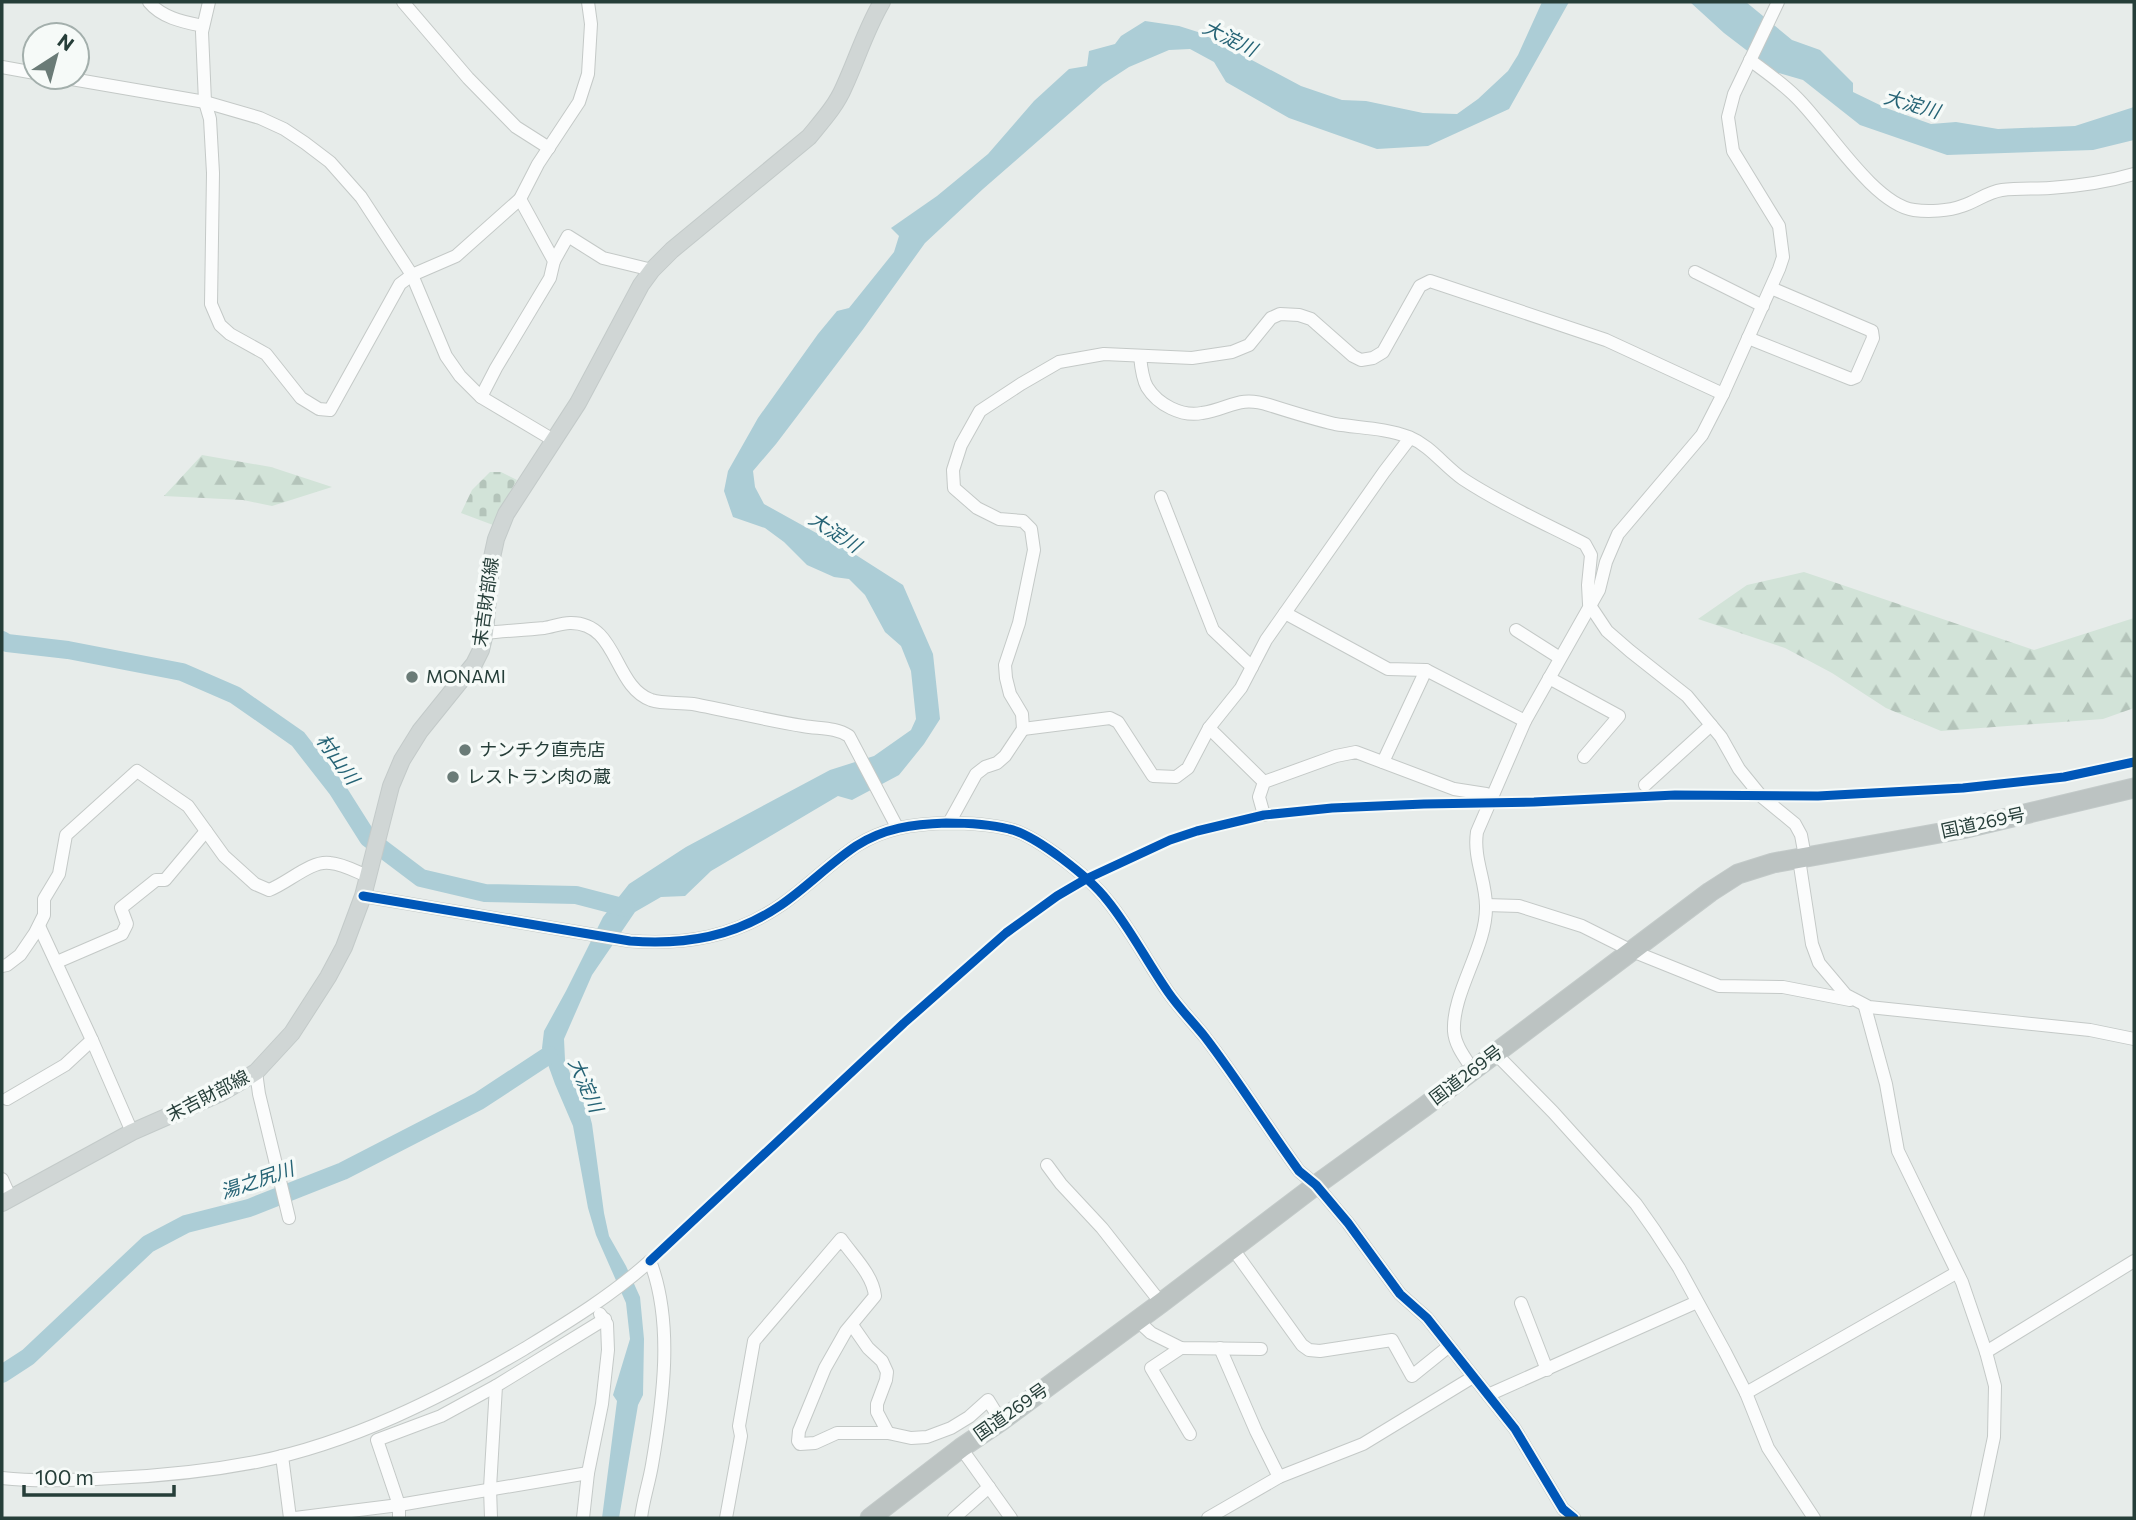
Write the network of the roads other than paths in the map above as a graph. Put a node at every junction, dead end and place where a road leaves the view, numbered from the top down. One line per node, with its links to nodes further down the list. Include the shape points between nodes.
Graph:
1 (149, 2): 7 (street, via 164,14)
2 (209, 2): 7 (street)
3 (403, 2): 13 (street, via 516,127)
4 (588, 2): 13 (street, via 588,74 579,102)
5 (882, 2): 17 (main road, 末吉財部線, via 844,89 816,129)
6 (1778, 2): 8 (street)
7 (203, 26): 12 (street)
8 (1750, 60): 14 (street, via 1796,96 1872,186 1900,206 1942,210 1992,192 2108,182); 20 (street, via 1728,117 1733,151 1779,226 1783,257)
9 (2, 67): 10 (street)
10 (21, 70)
11 (91, 82): 12 (street)
12 (205, 102): 19 (street, via 272,123 330,162 361,197); 19 (street, via 213,173 211,304 220,325 266,354 301,398 330,410 400,284)
13 (549, 148): 15 (street)
14 (2134, 174)
15 (520, 199): 16 (street); 19 (street, via 456,256)
16 (554, 261): 17 (street, via 568,236 603,258); 25 (street, via 550,278)
17 (652, 270): 27 (main road, 末吉財部線)
18 (1695, 272): 21 (street)
19 (412, 275): 25 (street, via 446,356)
20 (1771, 288): 21 (street); 22 (street, via 1872,331 1856,377 1851,379)
21 (1763, 306): 22 (street)
22 (1748, 338): 24 (street)
23 (1140, 356): 24 (street, via 1192,358 1232,352 1249,345 1270,318 1280,314 1311,319 1353,356 1373,358 1383,352 1420,285 1430,281 1606,340); 26 (street, via 1147,387 1172,410 1201,414 1242,401); 40 (street, via 1104,354 1059,362 980,411 957,457 954,488 965,499 999,519 1023,521 1031,529 1034,550 1005,665)
24 (1723, 394): 29 (street, via 1702,435 1618,534 1599,590)
25 (481, 397): 27 (street)
26 (1410, 438): 29 (street, via 1437,454 1469,483 1585,544 1591,555); 30 (street)
27 (555, 441): 32 (main road, 末吉財部線, via 506,514 496,539)
28 (1161, 498): 34 (street, via 1213,630)
29 (1589, 604): 33 (street); 38 (street, via 1607,631 1687,696)
30 (1285, 613): 34 (street); 35 (street, via 1388,670)
31 (1516, 630): 33 (street)
32 (485, 633): 49 (street, via 571,623 585,626 610,646 633,688 654,701 839,730 849,736); 52 (main road, 末吉財部線, via 474,664 407,751 391,786)
33 (1560, 658): 36 (street)
34 (1252, 667): 39 (street)
35 (1426, 670): 37 (street); 42 (street)
36 (1549, 678): 37 (street); 41 (street, via 1619,716)
37 (1525, 721): 46 (street)
38 (1711, 725): 44 (street); 51 (street, via 1761,796 1795,824 1804,851)
39 (1209, 728): 40 (street, via 1188,768 1176,777 1164,778 1153,776 1118,722 1110,718); 43 (street)
40 (1023, 729): 48 (street, via 1005,756 976,774)
41 (1584, 757)
42 (1383, 762): 43 (street, via 1356,752 1336,755); 46 (street, via 1454,789 1486,794)
43 (1264, 782): 47 (street, via 1259,797)
44 (1645, 785)
45 (2134, 788): 51 (highway, 国道269号, via 1962,829)
46 (1488, 803): 54 (street, via 1474,846)
47 (1264, 815)
48 (949, 823): 49 (street); 69 (street, via 1010,829 1026,836 1070,866 1106,899 1169,994 1299,1171)
49 (897, 827): 53 (street, via 855,846 755,920 686,942 630,941)
50 (206, 831): 52 (street, via 239,871 269,890 315,864 328,862); 55 (street, via 188,806 137,771 66,835 59,874 44,899); 57 (street, via 165,880 156,880 121,908 127,925 122,934)
51 (1800, 859): 56 (highway, 国道269号, via 1738,874); 59 (street, via 1819,963 1836,985)
52 (367, 876): 53 (main road, 末吉財部線)
53 (363, 896): 64 (main road, 末吉財部線, via 344,947 316,996 292,1034)
54 (1486, 905): 56 (street, via 1519,906 1582,926); 63 (street, via 1485,926 1454,1031)
55 (39, 926): 57 (street); 58 (street, via 15,960)
56 (1632, 951): 59 (street, via 1718,986 1783,987); 62 (highway, 国道269号)
57 (57, 962): 61 (street)
58 (2, 966)
59 (1860, 1004): 60 (street); 74 (street, via 1883,1072 1898,1152)
60 (2134, 1039)
61 (92, 1040): 65 (street, via 65,1065); 66 (street)
62 (1495, 1053): 63 (highway, 国道269号); 75 (street, via 1636,1204)
63 (1473, 1070): 69 (highway, 国道269号)
64 (256, 1072): 66 (main road, 末吉財部線, via 222,1093); 71 (street)
65 (7, 1099)
66 (132, 1132): 70 (main road, 末吉財部線)
67 (1047, 1165): 76 (street)
68 (2, 1179): 70 (street)
69 (1316, 1185): 72 (highway, 国道269号); 82 (street, via 1400,1294 1427,1318)
70 (7, 1201)
71 (289, 1218)
72 (1233, 1249): 76 (highway, 国道269号); 82 (street, via 1309,1350 1392,1340 1412,1376)
73 (2134, 1261): 86 (street)
74 (1956, 1273): 86 (street); 90 (street)
75 (1697, 1302): 87 (street); 90 (street)
76 (1161, 1303): 80 (highway, 国道269号)
77 (1521, 1303): 87 (street)
78 (593, 1307): 79 (street); 96 (street, via 439,1397 343,1437); 106 (street, via 650,1261 661,1302 664,1385)
79 (605, 1319): 89 (street); 97 (street, via 608,1350)
80 (1137, 1320): 83 (street); 92 (highway, 国道269号)
81 (852, 1325): 93 (street, via 887,1372 877,1412); 93 (street, via 825,1368 798,1441 815,1443 838,1433); 107 (street, via 875,1296 874,1288 841,1239 754,1341)
82 (1448, 1347): 88 (street)
83 (1181, 1348): 84 (street); 94 (street, via 1152,1368)
84 (1220, 1348): 85 (street); 99 (street)
85 (1261, 1349)
86 (1986, 1352): 114 (street, via 1995,1386 1994,1425)
87 (1547, 1370): 91 (street)
88 (1473, 1377): 91 (street); 99 (street, via 1363,1444)
89 (496, 1385): 101 (street); 102 (street, via 441,1416 377,1440)
90 (1746, 1393): 113 (street, via 1768,1448)
91 (1488, 1395): 112 (street)
92 (1001, 1421): 93 (street, via 988,1400 951,1429 927,1437); 95 (highway, 国道269号)
93 (888, 1433)
94 (1190, 1434)
95 (961, 1448): 100 (street); 108 (highway, 国道269号)
96 (282, 1456): 98 (street, via 172,1475); 103 (street)
97 (588, 1473): 101 (street); 105 (street)
98 (2, 1478)
99 (1279, 1478): 111 (street)
100 (989, 1487): 109 (street); 110 (street)
101 (490, 1489): 102 (street); 104 (street)
102 (399, 1512): 103 (street)
103 (293, 1518)
104 (491, 1518)
105 (583, 1518)
106 (641, 1518)
107 (726, 1518)
108 (870, 1518)
109 (954, 1518)
110 (1011, 1518)
111 (1208, 1518)
112 (1574, 1518)
113 (1814, 1518)
114 (1977, 1518)

